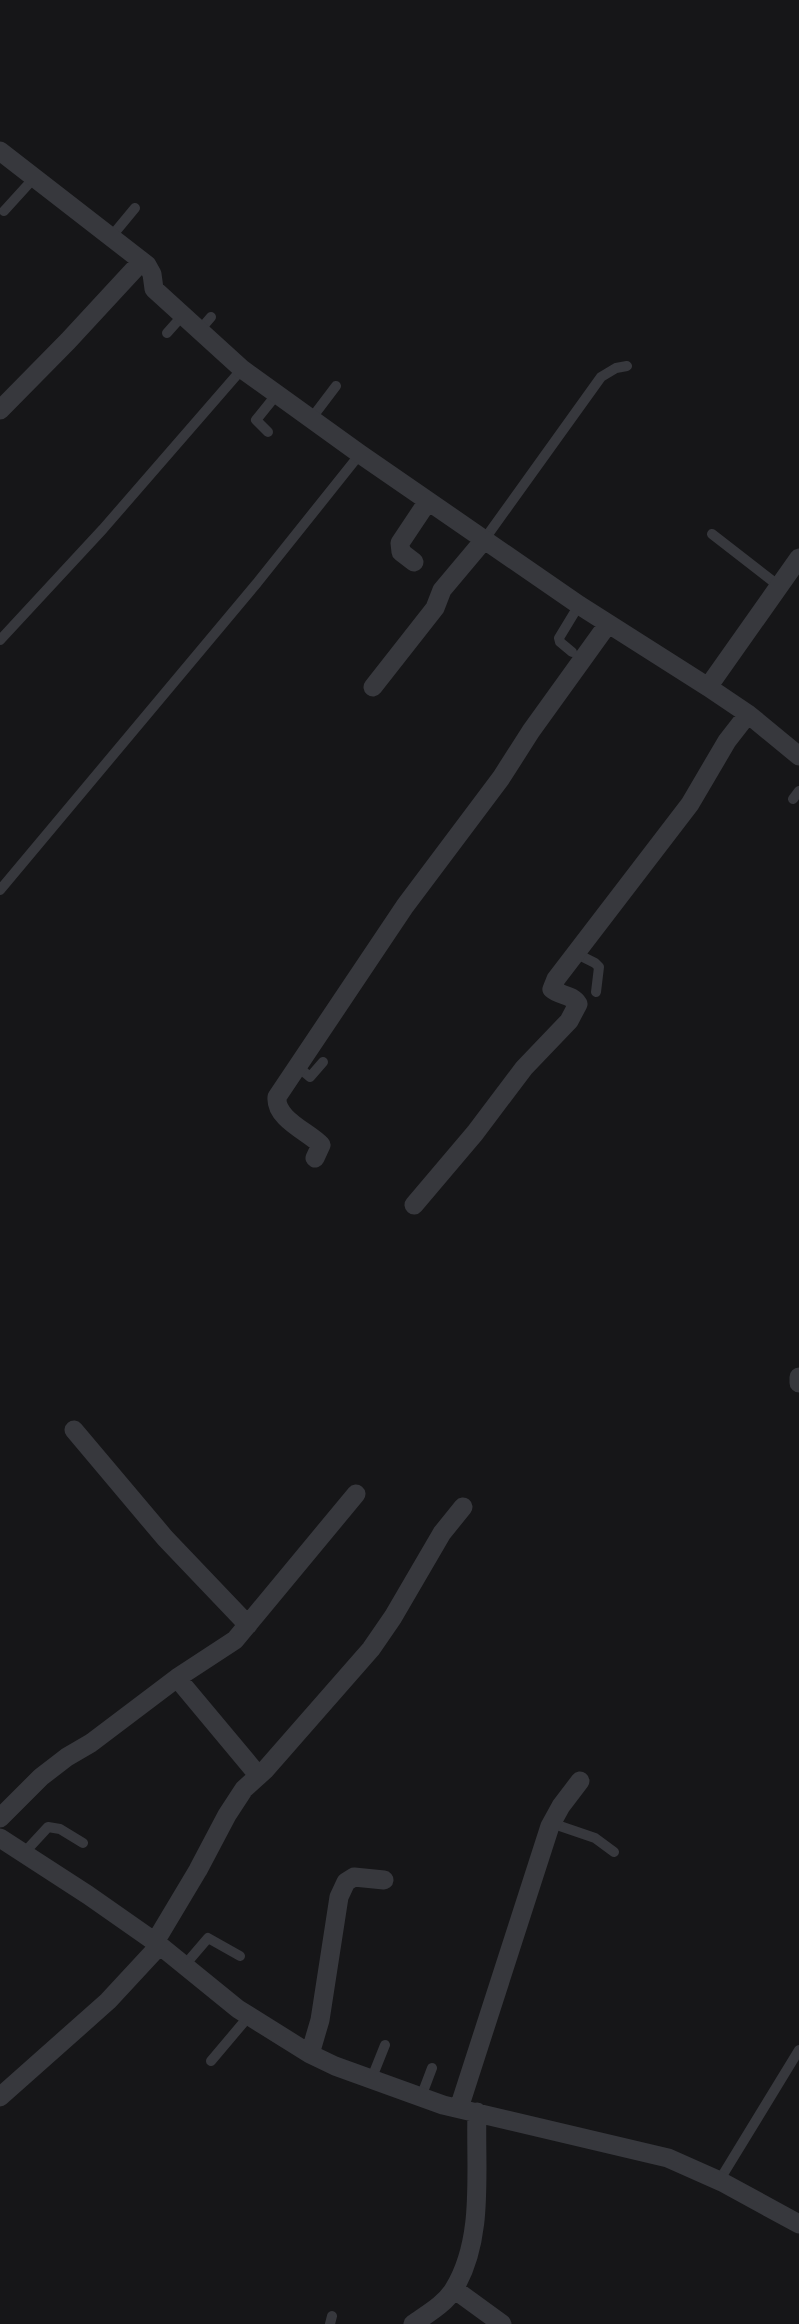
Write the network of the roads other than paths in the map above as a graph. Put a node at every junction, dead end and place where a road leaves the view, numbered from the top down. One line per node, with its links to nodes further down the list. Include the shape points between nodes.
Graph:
1 (0, 152): 2 (street)
2 (34, 178): 4 (lane); 5 (street)
3 (135, 208): 5 (lane)
4 (4, 212)
5 (111, 237): 6 (street)
6 (142, 261): 7 (street, via 152,274 154,289); 13 (street)
7 (182, 315): 8 (lane); 10 (street, via 205,324)
8 (168, 333)
9 (627, 366): 19 (lane, via 601,377)
10 (242, 369): 12 (street); 25 (lane, via 103,529)
11 (336, 386): 14 (lane)
12 (277, 394): 14 (street); 15 (lane, via 256,420)
13 (0, 410)
14 (311, 419): 16 (street)
15 (268, 432)
16 (360, 454): 17 (street); 31 (lane, via 257,583)
17 (428, 501): 19 (street); 21 (street, via 400,543 401,552)
18 (712, 534): 22 (lane)
19 (484, 540): 23 (street); 27 (street, via 442,590 435,608)
20 (799, 558): 22 (street)
21 (414, 562)
22 (779, 586): 28 (street)
23 (579, 605): 24 (street); 26 (lane, via 559,638)
24 (608, 624): 28 (street); 35 (street, via 531,730 501,778 405,906)
25 (0, 640)
26 (572, 652)
27 (373, 687)
28 (708, 687): 29 (street)
29 (748, 714): 30 (street); 32 (street, via 727,741 690,804)
30 (799, 756)
31 (0, 890)
32 (575, 953): 33 (lane, via 599,968); 37 (street, via 552,987 556,993 577,1001 569,1021 524,1068)
33 (596, 992)
34 (323, 1062): 35 (lane, via 310,1077)
35 (297, 1066): 36 (street, via 278,1096 277,1104 285,1116 321,1146)
36 (315, 1158)
37 (414, 1205)
38 (799, 1377): 39 (street)
39 (799, 1383)
40 (74, 1430): 43 (street, via 165,1538)
41 (356, 1494): 43 (street)
42 (463, 1508): 45 (street, via 438,1540 371,1649)
43 (248, 1624): 44 (street, via 227,1647)
44 (177, 1678): 45 (street); 47 (street, via 91,1743 66,1757)
45 (258, 1775): 55 (street, via 227,1815)
46 (580, 1781): 48 (street)
47 (0, 1818)
48 (551, 1823): 51 (lane, via 594,1838); 67 (street)
49 (0, 1838): 52 (street)
50 (83, 1843): 52 (lane, via 60,1829 48,1826)
51 (614, 1852)
52 (24, 1853): 55 (street)
53 (384, 1880): 61 (street, via 354,1877 343,1887 320,2020)
54 (189, 1906): 55 (lane)
55 (157, 1944): 57 (street); 65 (street, via 108,2001)
56 (240, 1956): 57 (lane, via 208,1938)
57 (184, 1966): 58 (street)
58 (249, 2016): 61 (street); 62 (lane)
59 (385, 2045): 64 (lane)
60 (799, 2050): 68 (lane)
61 (310, 2054): 64 (street)
62 (211, 2061)
63 (432, 2068): 66 (lane)
64 (371, 2080): 66 (street)
65 (0, 2097)
66 (421, 2097): 67 (street)
67 (468, 2110): 68 (street, via 668,2158); 70 (street, via 476,2192 471,2243)
68 (720, 2181): 69 (street)
69 (799, 2224)
70 (454, 2289): 71 (street); 72 (street)
71 (413, 2324)
72 (502, 2324)

